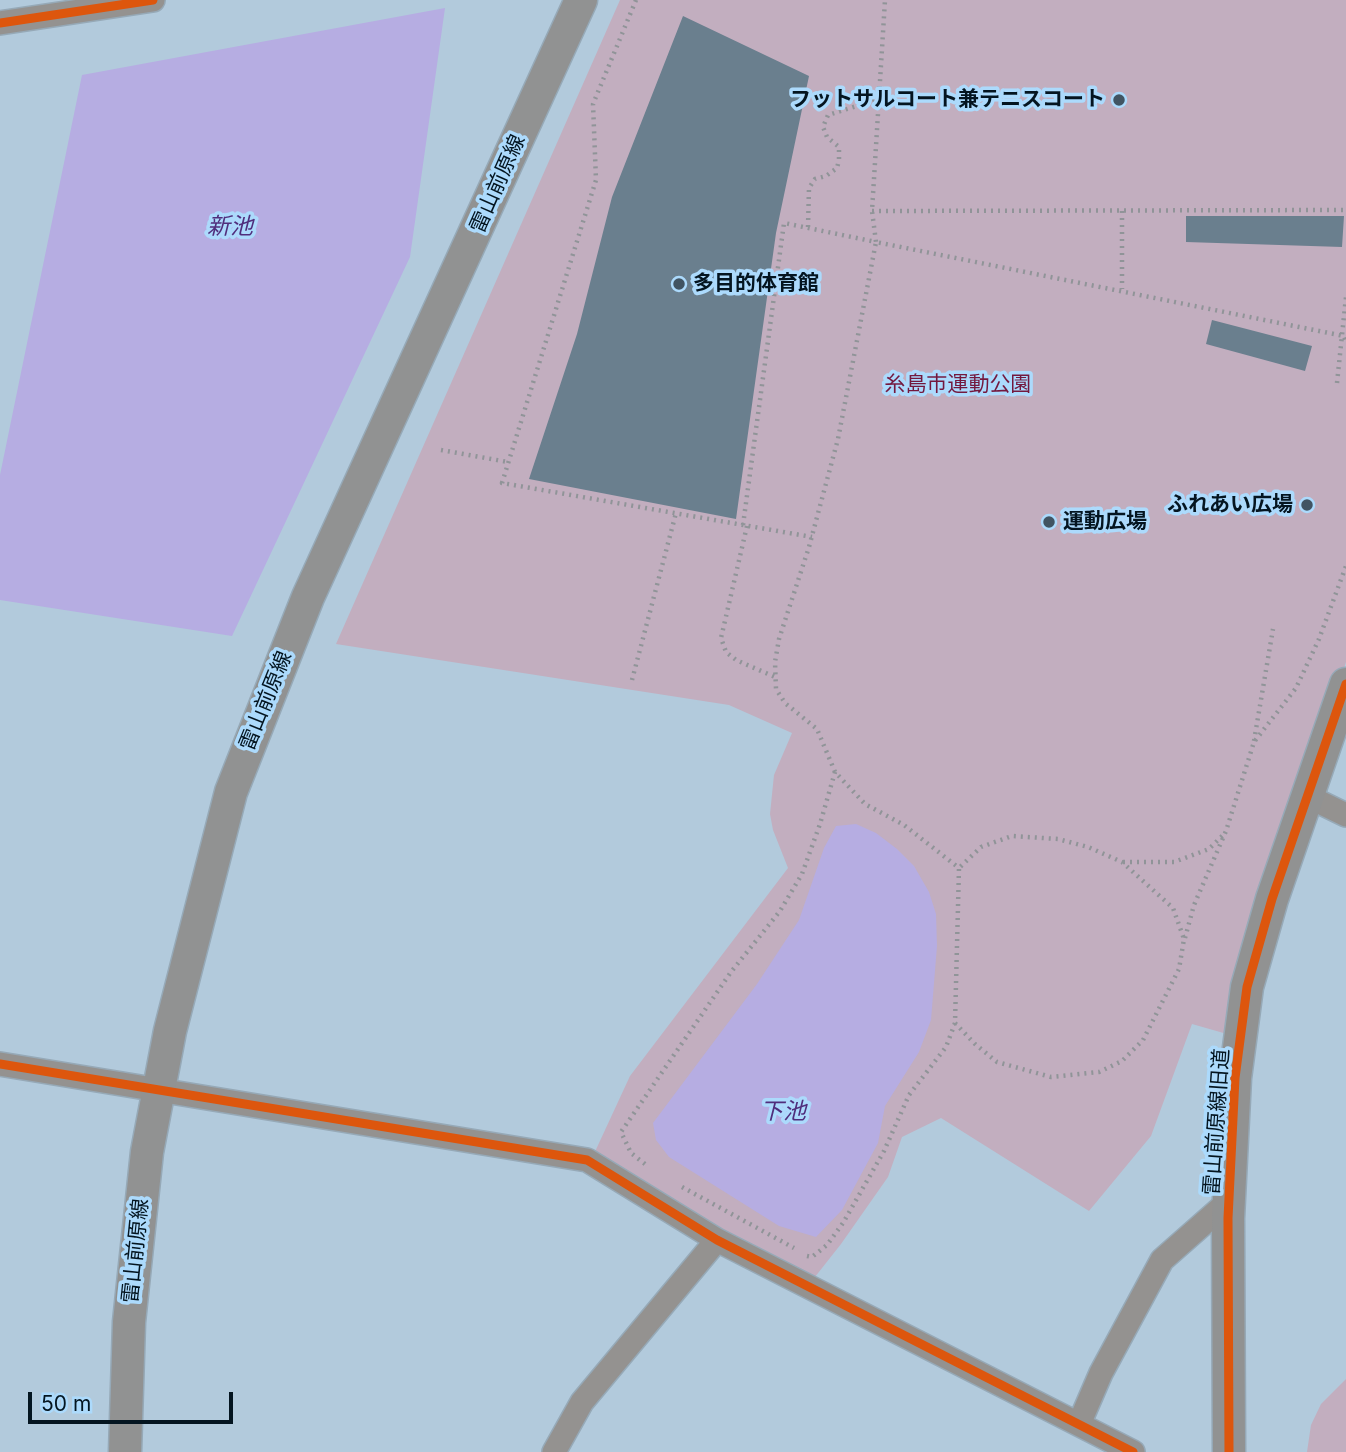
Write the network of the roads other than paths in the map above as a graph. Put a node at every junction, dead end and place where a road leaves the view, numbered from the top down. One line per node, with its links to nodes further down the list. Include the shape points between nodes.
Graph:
1 (153, 0): 3 (street)
2 (581, 0): 8 (main road, 雷山前原線, via 308,597 260,716 231,792 210,867)
3 (0, 23)
4 (1346, 684): 5 (main road, 雷山前原線旧道)
5 (1307, 796): 6 (street); 9 (main road, 雷山前原線旧道, via 1247,987 1235,1078)
6 (1346, 816)
7 (0, 1065): 8 (street)
8 (158, 1091): 10 (street, via 587,1160); 13 (main road, 雷山前原線, via 135,1258)
9 (1229, 1200): 11 (street, via 1162,1260); 15 (main road, 雷山前原線旧道)
10 (717, 1240): 11 (street); 14 (street, via 582,1402)
11 (1079, 1424): 12 (street)
12 (1120, 1449)
13 (125, 1452)
14 (554, 1452)
15 (1229, 1452)

